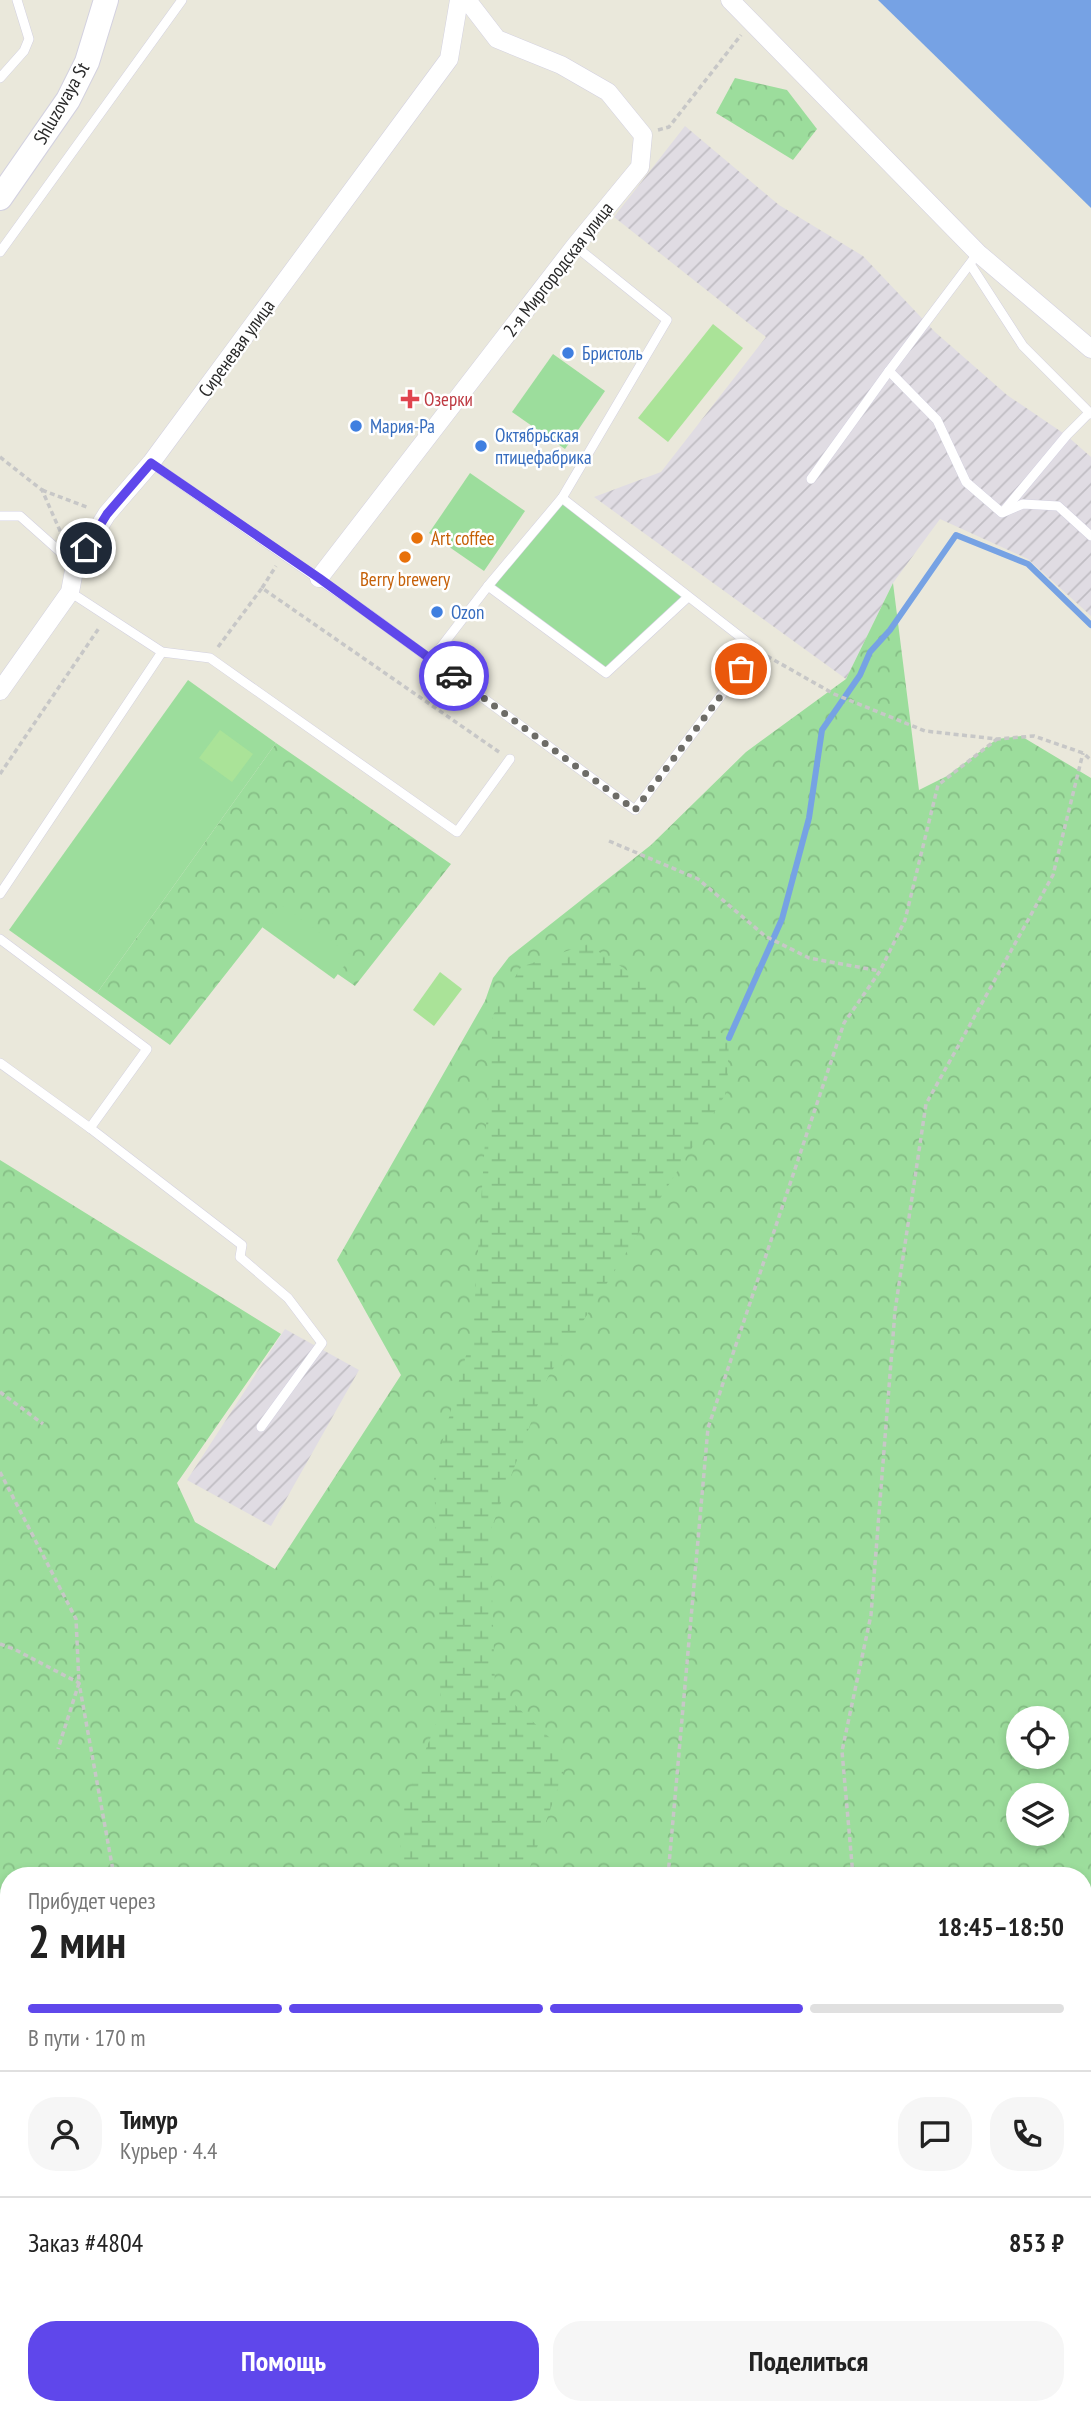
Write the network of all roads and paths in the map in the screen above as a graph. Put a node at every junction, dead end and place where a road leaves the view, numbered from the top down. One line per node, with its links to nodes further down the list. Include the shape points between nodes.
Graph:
1 (17, 0): 8 (lane, via 29,39)
2 (107, 0): 10 (main road, Shluzovaya St, via 87,62 68,100)
3 (182, 0): 12 (lane)
4 (458, 0): 18 (street, Сиреневая улица, via 449,59)
5 (467, 0): 9 (street, via 497,39 561,65 608,92)
6 (730, 0): 7 (street)
7 (751, 22): 9 (path, via 669,127); 13 (street)
8 (0, 78)
9 (643, 135): 11 (street, 2-я Миргородская улица, via 640,167)
10 (6, 184)
11 (575, 246): 21 (lane, via 667,320); 28 (street, 2-я Миргородская улица)
12 (0, 252)
13 (974, 258): 14 (street); 15 (lane); 16 (lane, via 1023,346)
14 (1091, 349)
15 (889, 371): 19 (lane); 22 (lane, via 937,420 967,482)
16 (1090, 414): 22 (lane, via 1066,435)
17 (0, 457): 20 (path)
18 (151, 463): 23 (street, Сиреневая улица); 26 (lane)
19 (811, 479)
20 (42, 489): 23 (path); 27 (path)
21 (562, 498): 29 (lane); 32 (lane)
22 (1002, 513): 25 (lane, via 1023,504 1058,506)
23 (107, 514): 27 (street, Сиреневая улица)
24 (0, 516): 27 (lane, via 20,516)
25 (1091, 536)
26 (284, 556): 28 (lane); 30 (path)
27 (75, 565): 31 (street, Сиреневая улица)
28 (319, 578): 37 (lane)
29 (488, 586): 32 (lane, via 606,674); 37 (lane)
30 (262, 587): 36 (path); 41 (path)
31 (70, 592): 33 (lane); 38 (street, Сиреневая улица)
32 (688, 597): 34 (lane)
33 (107, 616): 35 (lane); 43 (path)
34 (756, 649): 37 (lane, via 635,810); 39 (path, via 834,694 925,731)
35 (162, 652): 36 (lane); 45 (lane)
36 (210, 658): 41 (lane, via 457,832)
37 (431, 660)
38 (0, 691)
39 (997, 739): 40 (path, via 1034,736); 47 (path, via 938,785 905,920)
40 (1083, 753): 42 (path); 59 (path, via 1053,875 926,1104 895,1311 871,1615 842,1751)
41 (510, 759)
42 (1091, 760)
43 (0, 774)
44 (609, 841): 47 (path, via 698,879 765,936 809,958)
45 (0, 894)
46 (0, 939): 49 (lane, via 147,1049)
47 (880, 971): 58 (path, via 844,1023 708,1428)
48 (0, 1063): 49 (lane)
49 (90, 1128): 52 (lane, via 242,1245 240,1256 288,1298 322,1343)
50 (0, 1392): 51 (path)
51 (43, 1424)
52 (261, 1427)
53 (0, 1472): 55 (path, via 76,1619)
54 (0, 1644): 55 (path)
55 (79, 1683): 56 (path); 57 (path)
56 (58, 1749)
57 (112, 1867)
58 (669, 1867)
59 (852, 1867)

